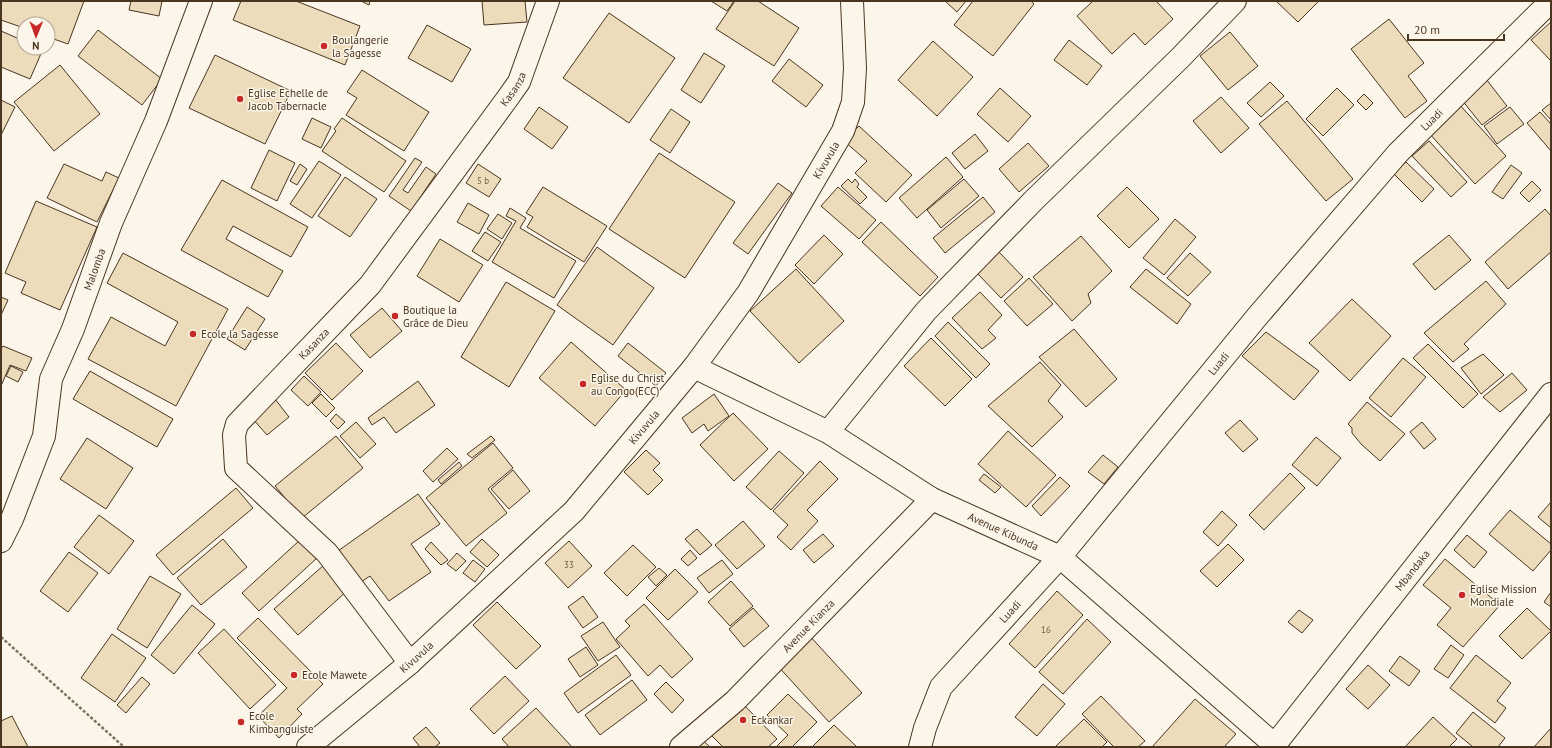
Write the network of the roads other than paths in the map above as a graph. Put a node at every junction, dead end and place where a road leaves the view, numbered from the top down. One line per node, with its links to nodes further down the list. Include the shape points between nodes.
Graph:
1 (201, 1): 10 (street, Malomba, via 156,121 111,223 73,329 51,379 44,436)
2 (548, 1): 12 (street, Kasanza, via 518,82 507,99 370,285 237,424 234,435 236,468 326,553)
3 (852, 1): 6 (street, Kivuvula, via 855,68 853,102 843,131 748,294)
4 (1235, 1): 8 (street, via 926,311)
5 (1549, 1): 11 (street, Luadi, via 1398,154 1256,318)
6 (694, 367): 8 (street, Avenue Kibunda); 12 (street, Kivuvula, via 574,510)
7 (1551, 394): 13 (street, Mbandaka)
8 (828, 432): 9 (street, Avenue Kibunda)
9 (932, 499): 11 (street, Avenue Kibunda); 15 (street, Avenue Kianza, via 735,701)
10 (1, 541)
11 (1060, 557): 13 (street, Avenue Kibunda); 16 (street, Luadi, via 941,687)
12 (410, 663): 14 (street, Kivuvula)
13 (1275, 746)
14 (308, 747)
15 (681, 747)
16 (920, 747)

